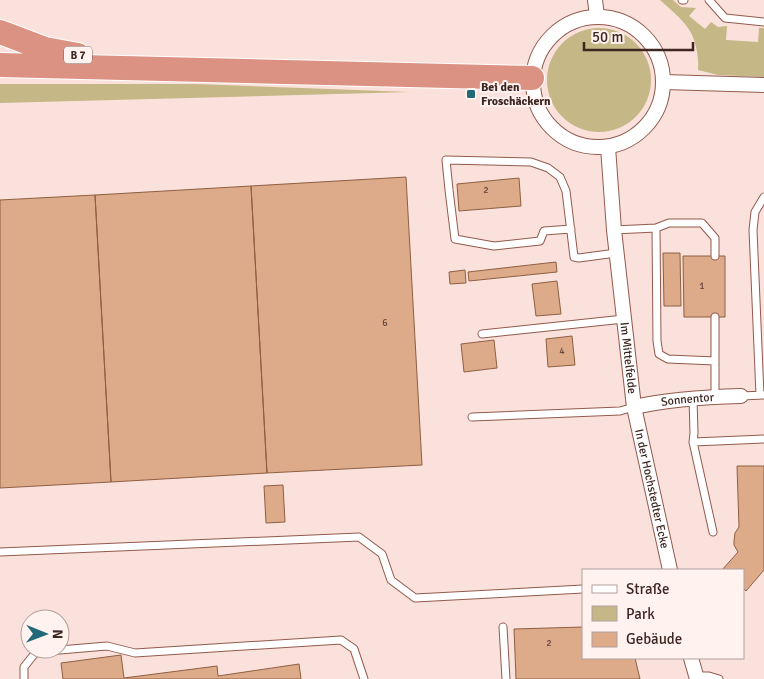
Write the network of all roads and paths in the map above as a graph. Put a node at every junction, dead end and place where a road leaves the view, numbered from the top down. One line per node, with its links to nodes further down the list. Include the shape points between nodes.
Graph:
1 (596, 0): 3 (street)
2 (709, 0): 4 (lane, via 725,18)
3 (597, 16): 9 (street, via 575,20 558,29 545,43 536,60); 10 (street, via 616,18 635,27 651,42 661,62)
4 (764, 22)
5 (0, 32): 7 (highway, B 7, via 45,49)
6 (0, 65): 7 (highway, B 7)
7 (159, 68): 8 (highway); 9 (highway)
8 (0, 73)
9 (532, 78): 12 (street, via 534,98 554,131 570,142)
10 (664, 82): 11 (street); 12 (street, via 659,106 647,125 630,140)
11 (764, 84)
12 (608, 147): 16 (street, Im Mittelfelde)
13 (764, 197): 23 (lane, via 755,212 754,230)
14 (656, 228): 16 (lane); 18 (lane, via 669,223 702,222 715,238); 22 (lane, via 659,354 668,359)
15 (571, 229): 15 (lane, via 566,191 560,177 548,168 531,162 446,160 455,239 494,246 540,241 544,231); 17 (lane, via 574,257)
16 (614, 230): 17 (street, Im Mittelfelde)
17 (616, 252): 20 (street, Im Mittelfelde)
18 (715, 256)
19 (715, 317): 22 (lane)
20 (624, 319): 21 (lane); 27 (street, Im Mittelfelde)
21 (482, 334)
22 (715, 361): 25 (lane)
23 (762, 395): 24 (lane)
24 (741, 396): 25 (street, Sonnentor)
25 (715, 397): 26 (street, Sonnentor)
26 (693, 398): 27 (street, Sonnentor); 30 (lane)
27 (634, 407): 28 (lane, Im Mittelfelde, via 620,411); 33 (street, In der Hochstedter Ecke)
28 (472, 417)
29 (764, 439): 30 (lane)
30 (693, 442): 31 (lane)
31 (713, 532)
32 (0, 552): 34 (lane, via 359,537 382,554 391,580 415,598)
33 (670, 569)
34 (582, 589)
35 (503, 627): 40 (lane)
36 (691, 659): 37 (street)
37 (696, 677): 41 (lane)
38 (24, 679): 39 (lane, via 24,667 36,652 107,646 135,652 341,640 354,649)
39 (364, 679)
40 (506, 679)
41 (719, 679)

